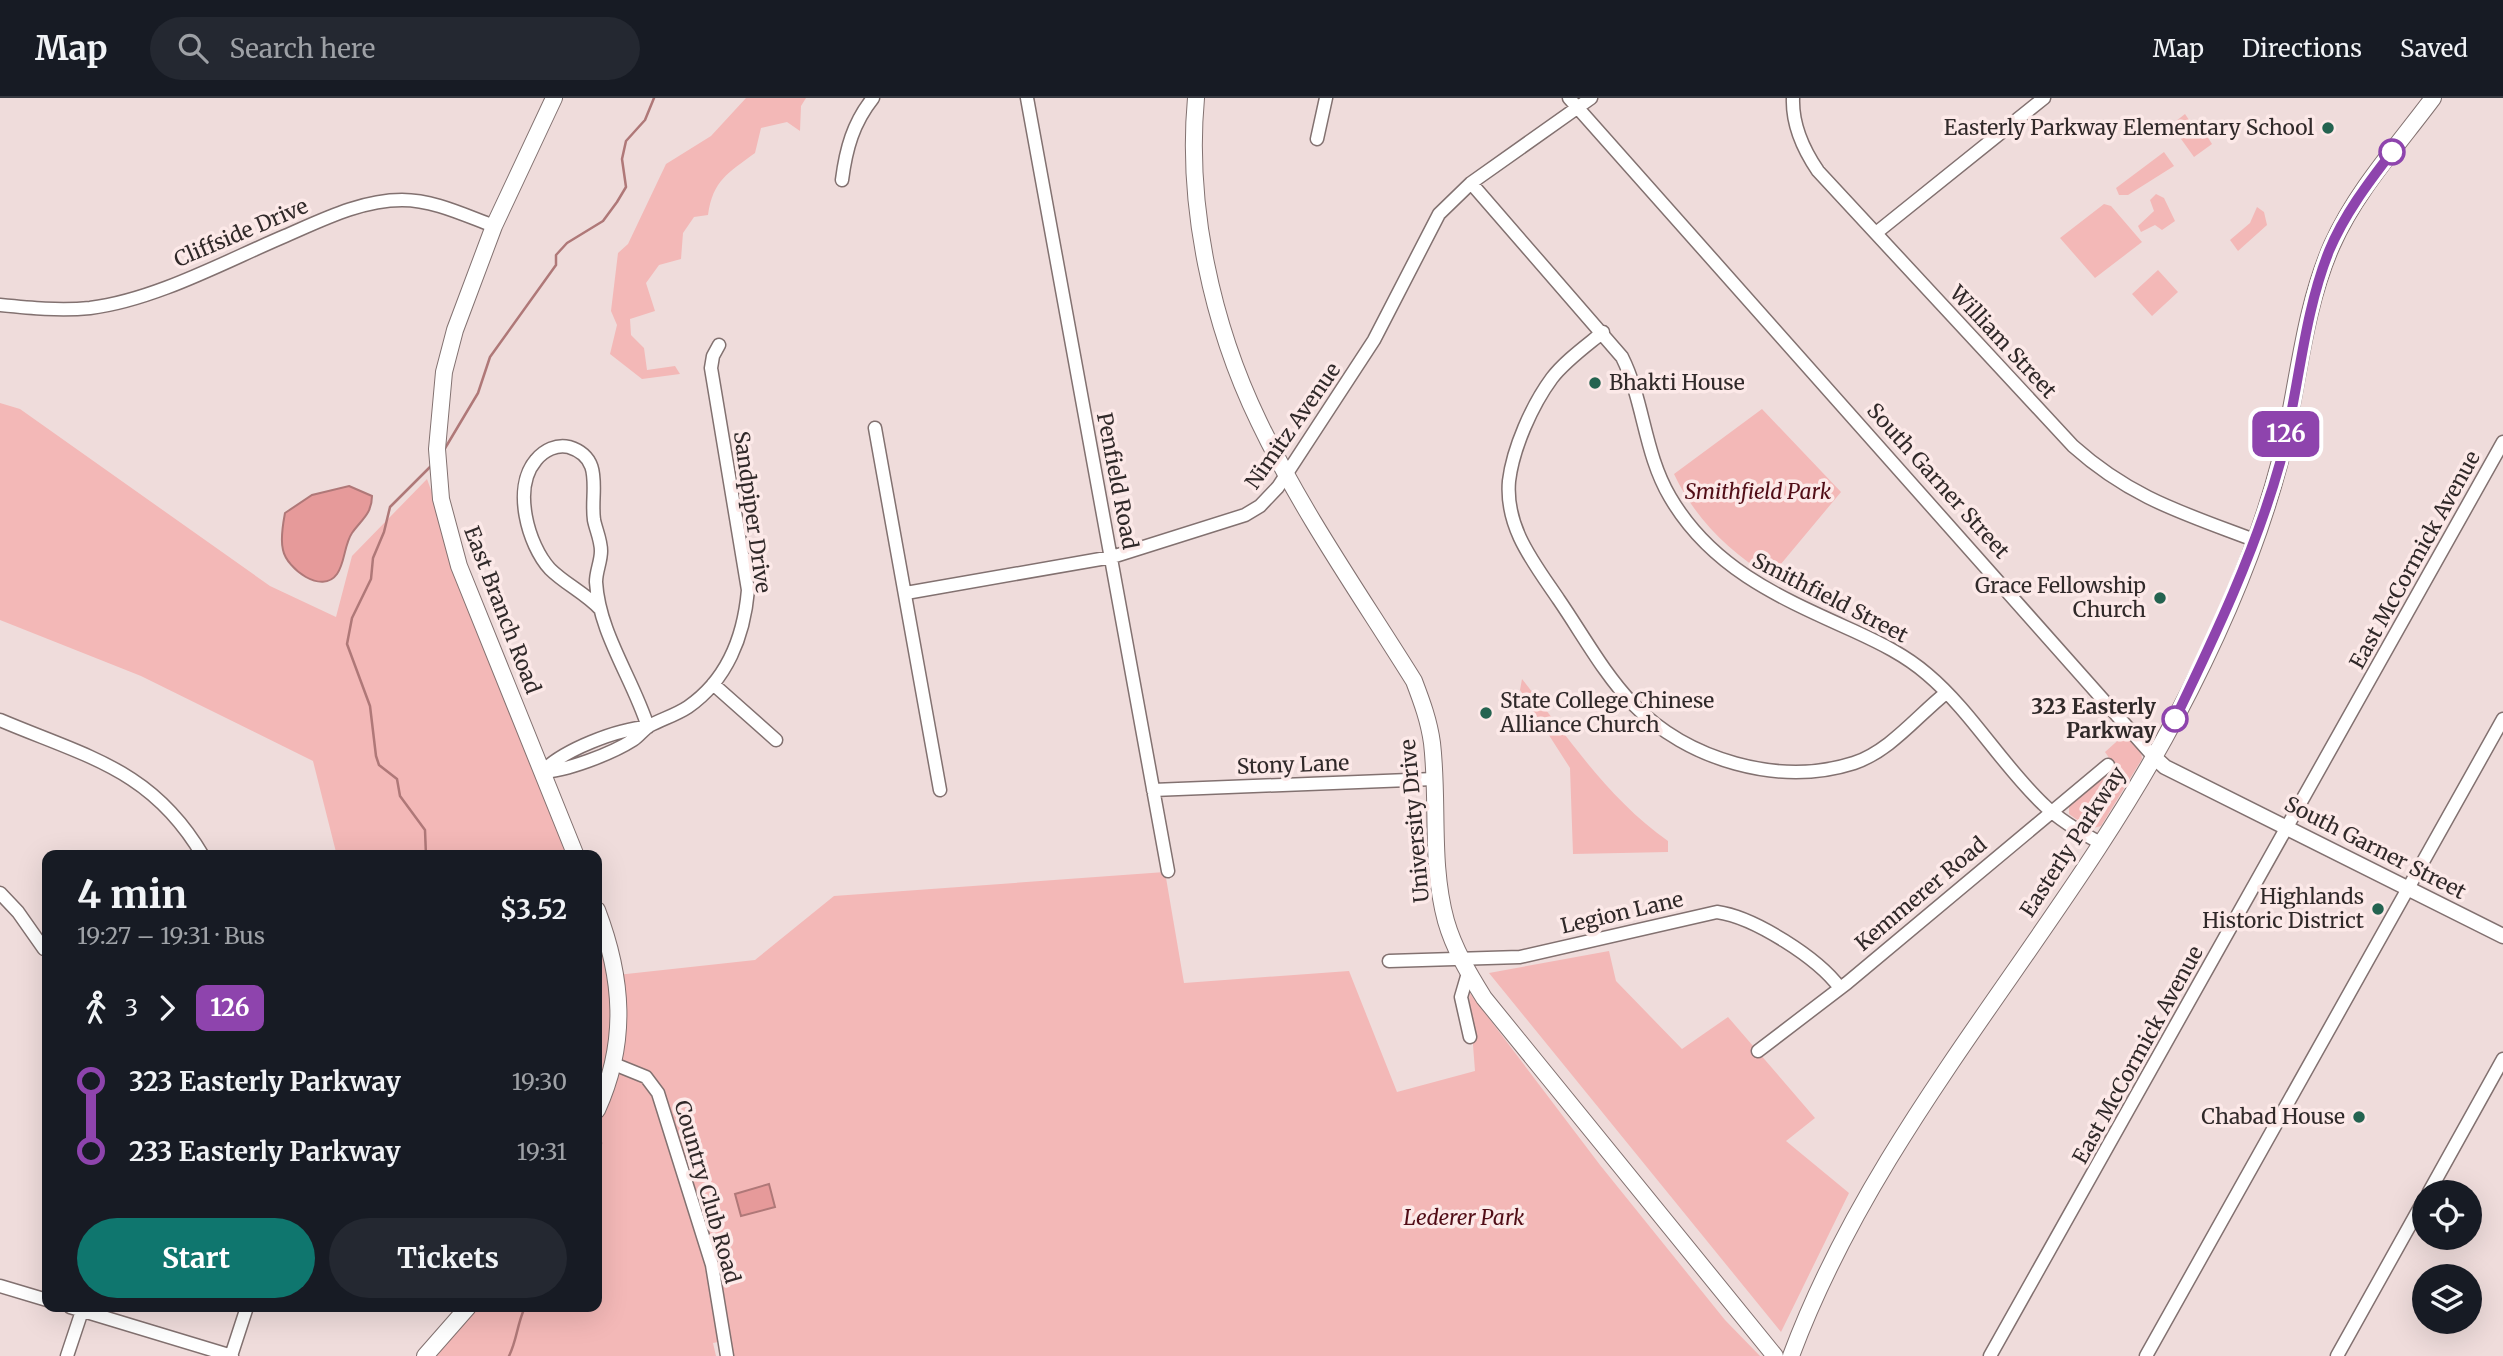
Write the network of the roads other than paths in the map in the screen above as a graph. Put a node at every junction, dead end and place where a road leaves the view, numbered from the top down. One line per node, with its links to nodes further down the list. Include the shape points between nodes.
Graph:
1 (554, 98): 14 (main road, East Branch Road)
2 (873, 98): 12 (street, via 846,148)
3 (1027, 98): 23 (street, Penfield Road)
4 (1196, 98): 21 (main road, University Drive, via 1197,197 1212,288 1258,420)
5 (1326, 98): 11 (street)
6 (1591, 98): 10 (street, Nimitz Avenue)
7 (1793, 98): 15 (street, William Street, via 1795,122 1808,156)
8 (2044, 98): 15 (street)
9 (2433, 98): 22 (main road, Easterly Parkway, via 2365,188 2329,252 2311,311 2281,458)
10 (1573, 103): 13 (street, Nimitz Avenue); 34 (street, South Garner Street)
11 (1317, 139)
12 (842, 180)
13 (1471, 183): 17 (street, Smithfield Street); 21 (street, Nimitz Avenue, via 1427,232 1374,340)
14 (494, 226): 16 (street, Cliffside Drive, via 429,202 380,201 344,211 117,303 59,310); 36 (main road, East Branch Road, via 444,372 438,426 439,486 459,566)
15 (1876, 233): 22 (street, William Street, via 2100,470 2139,495)
16 (0, 305)
17 (1603, 332): 29 (street, Smithfield Street, via 1628,369 1664,487 1708,547 1768,592 1899,653); 29 (street, via 1562,367 1541,396 1512,465 1510,504 1524,547 1634,705 1666,732 1710,755 1759,768 1818,770 1867,758)
18 (719, 345): 28 (street, Sandpiper Drive, via 711,368 748,590 740,634)
19 (875, 428): 26 (street)
20 (2503, 442): 41 (street, East McCormick Avenue)
21 (1286, 475): 23 (street, Nimitz Avenue, via 1272,495 1245,515); 37 (main road, University Drive, via 1414,681 1426,714)
22 (2254, 540): 34 (main road, Easterly Parkway, via 2211,646)
23 (1112, 557): 26 (street, Nimitz Avenue); 39 (street, Penfield Road)
24 (598, 566): 25 (street); 25 (street, via 601,551 591,463 566,446 549,449 531,468 527,522 545,563); 27 (street)
25 (580, 590): 27 (street)
26 (906, 593): 38 (street)
27 (600, 609): 32 (street)
28 (713, 684): 32 (street, Sandpiper Drive, via 688,706); 33 (street)
29 (1946, 693): 40 (street, Smithfield Street)
30 (2503, 719): 46 (street)
31 (0, 720): 43 (street, via 139,782 172,811)
32 (648, 727): 36 (street, Sandpiper Drive, via 616,733 553,760)
33 (776, 740)
34 (2153, 756): 41 (street, South Garner Street); 42 (main road, Easterly Parkway)
35 (2108, 765): 40 (street, Kemmerer Road)
36 (542, 772): 44 (main road, East Branch Road)
37 (1434, 779): 39 (street, Stony Lane); 52 (main road, University Drive, via 1440,892)
38 (940, 790)
39 (1153, 790): 45 (street, Penfield Road)
40 (2051, 812): 42 (street, Smithfield Street); 53 (street, Kemmerer Road)
41 (2287, 828): 46 (street, South Garner Street); 73 (street, East McCormick Avenue)
42 (2100, 843): 72 (main road, Easterly Parkway, via 1887,1164 1828,1272)
43 (199, 850)
44 (574, 850)
45 (1168, 871)
46 (2408, 888): 49 (street, South Garner Street); 74 (street)
47 (0, 893): 50 (street)
48 (602, 923): 57 (main road, via 619,994)
49 (2503, 936)
50 (42, 946)
51 (1389, 961): 52 (street, Legion Lane)
52 (1464, 965): 53 (street, Legion Lane, via 1520,957 1717,912 1741,919 1804,955 1824,968); 54 (street, via 1461,997); 71 (main road, University Drive, via 1484,998)
53 (1840, 988): 55 (street, Kemmerer Road)
54 (1470, 1037)
55 (1758, 1051)
56 (2503, 1059): 59 (street)
57 (614, 1065): 58 (main road); 70 (street, Country Club Road, via 646,1077 658,1093 712,1265)
58 (602, 1096)
59 (2436, 1180)
60 (2412, 1222): 75 (street)
61 (0, 1286): 62 (street)
62 (42, 1299)
63 (75, 1312): 67 (street)
64 (86, 1312): 68 (street)
65 (245, 1312): 68 (street)
66 (464, 1312): 69 (main road)
67 (67, 1356)
68 (232, 1356)
69 (425, 1356)
70 (726, 1356)
71 (1775, 1356)
72 (1791, 1356)
73 (1990, 1356)
74 (2146, 1356)
75 (2337, 1356)

